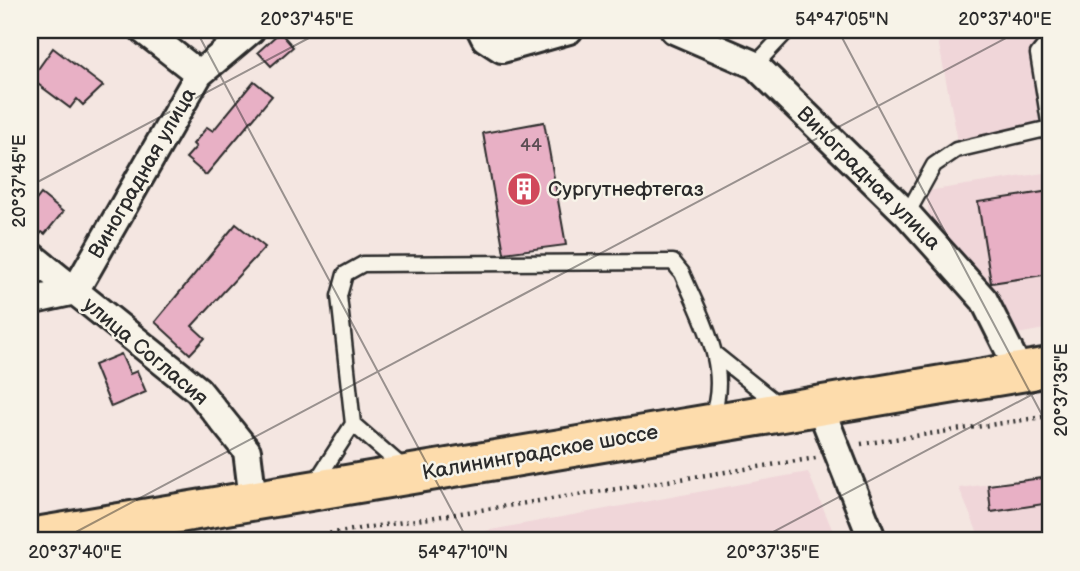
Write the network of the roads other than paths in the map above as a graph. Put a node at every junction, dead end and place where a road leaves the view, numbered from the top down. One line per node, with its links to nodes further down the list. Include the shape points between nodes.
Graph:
1 (143, 30): 9 (street)
2 (251, 30): 9 (street, Виноградная улица)
3 (481, 30): 4 (street, via 502,49)
4 (569, 30)
5 (674, 30): 8 (street, Виноградная улица)
6 (788, 30): 8 (lane)
7 (1050, 39): 10 (lane, via 1038,54 1050,128 956,150 934,165)
8 (755, 65): 10 (street, Виноградная улица)
9 (199, 74): 12 (street, Виноградная улица)
10 (907, 214): 15 (street, Виноградная улица, via 984,300)
11 (30, 255): 12 (street, улица Согласия)
12 (75, 291): 13 (street); 21 (street, улица Согласия, via 198,390 247,452)
13 (30, 301)
14 (715, 354): 16 (lane); 17 (lane, via 682,272 673,262 363,264 345,274 339,296); 18 (lane, via 720,382 718,404)
15 (1035, 370): 16 (main road, Калининградское шоссе)
16 (803, 409): 18 (main road, Калининградское шоссе); 23 (street, via 838,452)
17 (354, 424): 19 (lane); 20 (lane)
18 (709, 424): 19 (main road, Калининградское шоссе)
19 (411, 474): 20 (main road, Калининградское шоссе)
20 (310, 491): 21 (main road, Калининградское шоссе)
21 (253, 500): 22 (main road, Калининградское шоссе)
22 (30, 538)
23 (873, 541)

